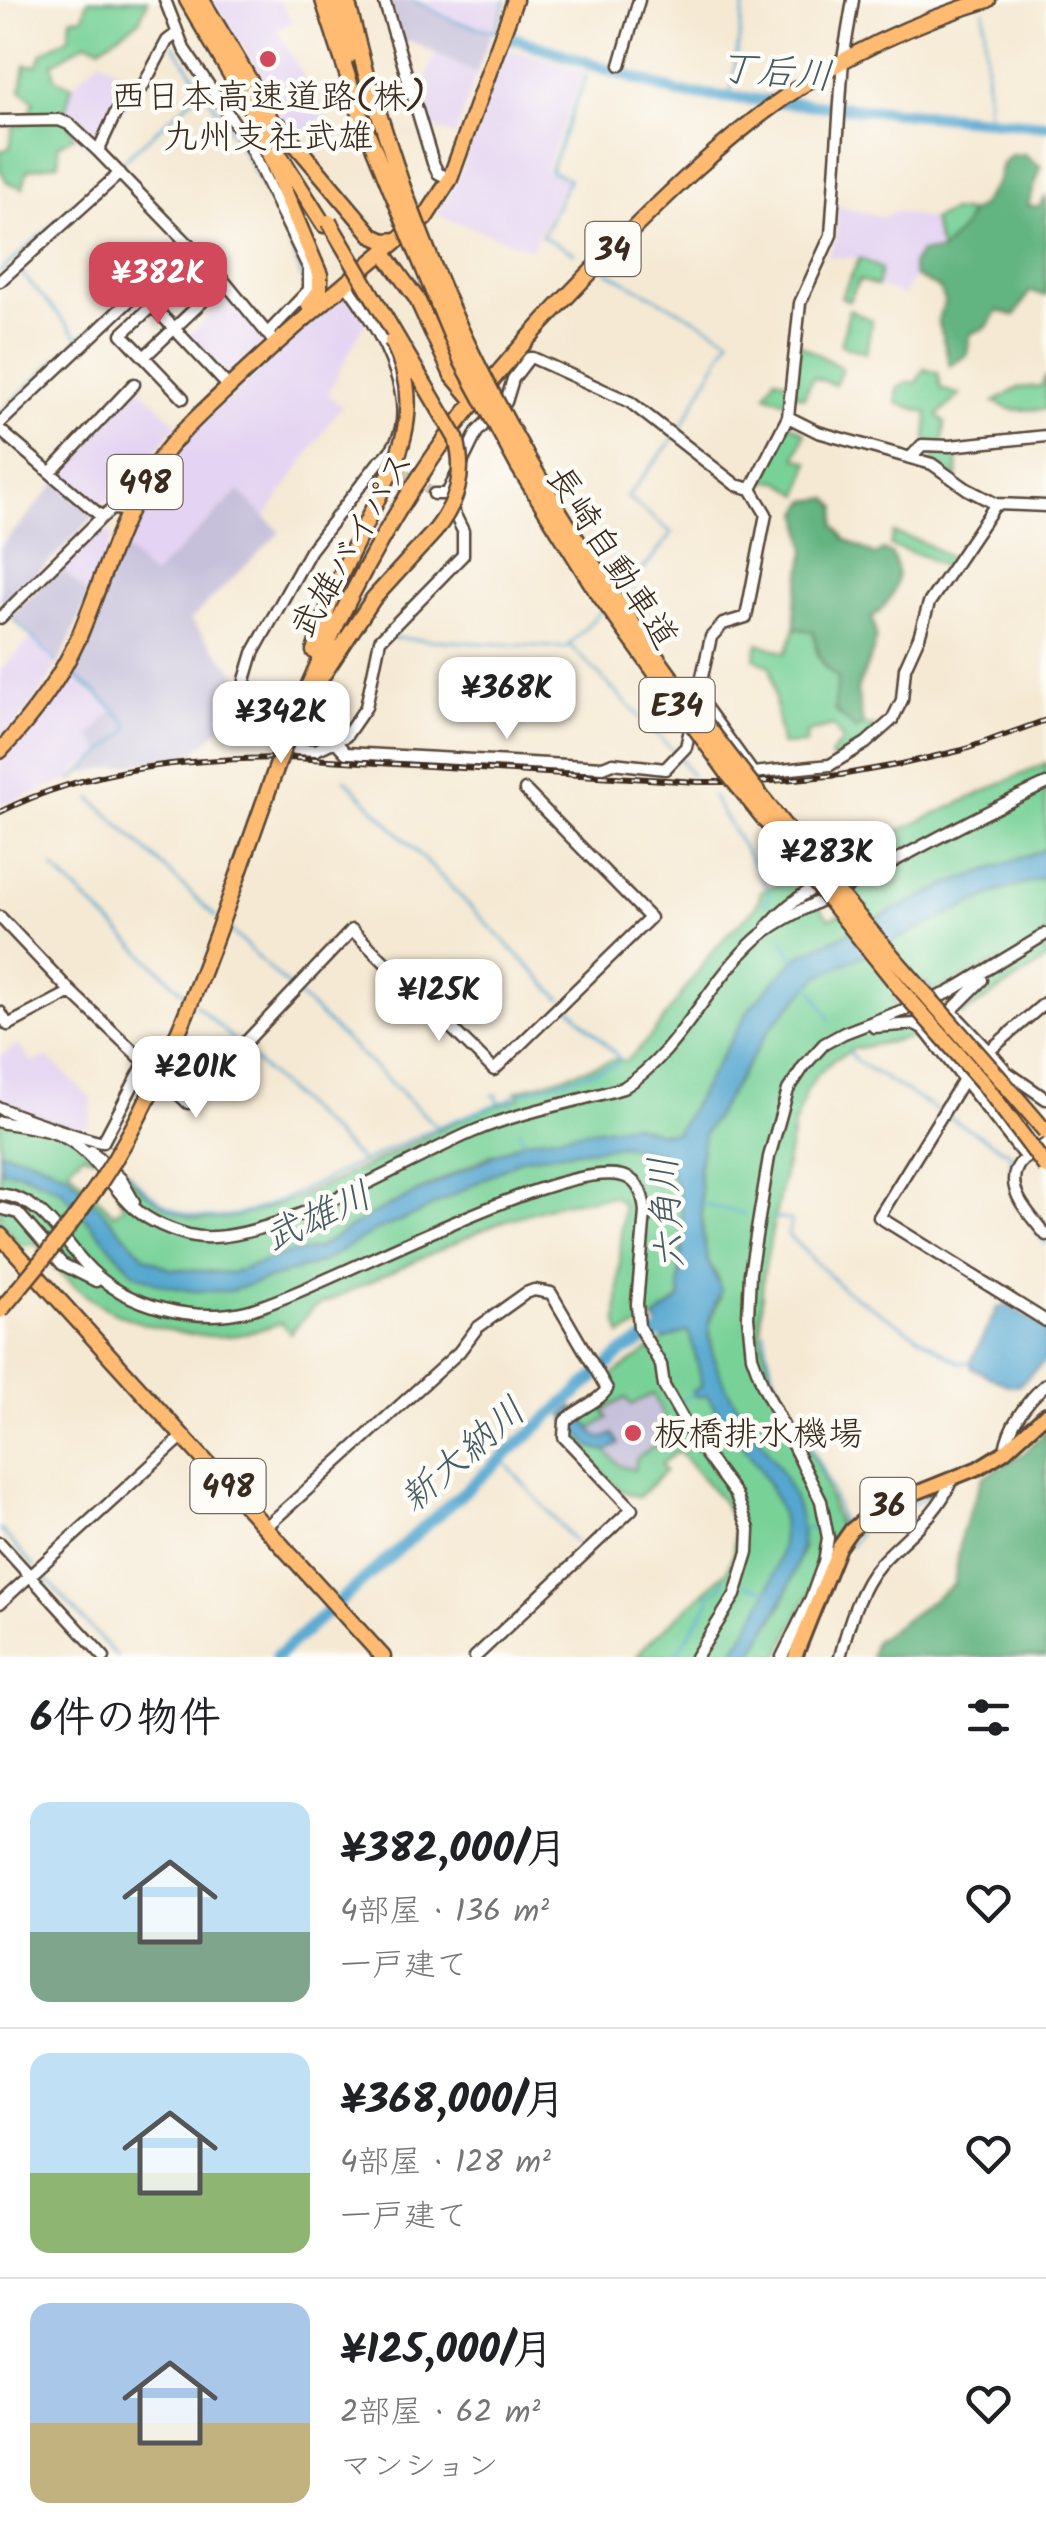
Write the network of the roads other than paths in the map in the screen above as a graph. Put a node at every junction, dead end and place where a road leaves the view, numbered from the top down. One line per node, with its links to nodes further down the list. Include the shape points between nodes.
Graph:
1 (164, 0): 12 (street)
2 (187, 0): 15 (highway)
3 (323, 0): 20 (highway, via 360,114)
4 (335, 0): 20 (highway, 長崎自動車道 / E34, via 353,72)
5 (347, 0): 20 (highway, 長崎自動車道 / E34)
6 (384, 0): 19 (street, via 433,163)
7 (514, 0): 19 (highway)
8 (640, 0): 14 (street)
9 (853, 0): 13 (street)
10 (988, 0): 13 (highway, 武雄バイパス / 34)
11 (206, 5): 15 (highway)
12 (176, 34): 17 (street, via 143,86 116,112); 33 (street, via 248,144 308,270 308,290)
13 (843, 59): 38 (highway, 武雄バイパス / 34, via 764,110 666,196); 39 (street, via 831,234 800,302)
14 (620, 65)
15 (256, 105): 21 (highway); 22 (highway); 25 (highway)
16 (0, 121): 17 (street, via 58,120)
17 (98, 151): 18 (street)
18 (116, 168): 24 (street); 28 (street)
19 (450, 179): 23 (highway, via 424,218)
20 (397, 188): 72 (highway, 長崎自動車道 / E34, bridge, via 498,404 606,582 820,870); 77 (highway, 長崎自動車道 / E34, bridge, via 462,362 594,589 728,775)
21 (326, 224): 43 (highway, bridge, via 400,359 409,416); 52 (highway, bridge, via 456,438 461,463 454,504 356,622)
22 (374, 236): 23 (highway); 27 (highway)
23 (398, 240): 27 (highway)
24 (190, 244): 26 (street); 40 (street)
25 (312, 252): 27 (highway, via 332,278); 33 (highway, via 320,290)
26 (202, 258): 29 (street); 31 (street)
27 (373, 260): 30 (highway, 498); 38 (highway, via 416,299 452,375)
28 (0, 280)
29 (224, 281): 32 (street); 33 (street)
30 (345, 283): 33 (highway, 498); 43 (street, via 376,324 398,377)
31 (152, 306): 32 (street); 34 (street, via 122,334)
32 (174, 328): 34 (street); 36 (street)
33 (275, 338): 36 (highway, 498)
34 (144, 357): 37 (street)
35 (134, 384): 44 (street)
36 (230, 386): 48 (highway, 498, via 185,429)
37 (183, 398)
38 (474, 402): 52 (highway, 武雄バイパス / 34, via 372,555 332,628)
39 (788, 417): 42 (street); 45 (street)
40 (0, 427): 44 (street)
41 (1046, 436): 42 (street, via 922,445)
42 (910, 458): 46 (street, via 932,464)
43 (393, 466): 52 (highway, via 335,587); 53 (street, via 310,551 244,680 248,712 277,744 316,750)
44 (51, 472): 49 (street)
45 (752, 489): 51 (street, via 766,514 750,603 746,617 722,624 711,637); 53 (street, via 736,485 630,402 530,358 440,495 463,531 463,556 380,640 366,707)
46 (996, 504): 47 (street); 51 (street, via 929,603 905,668 899,712 866,743 830,765 753,773)
47 (1046, 506)
48 (129, 510): 49 (street); 54 (highway, 498, via 61,671)
49 (102, 517): 50 (street)
50 (3, 610)
51 (696, 694): 53 (street, via 686,747 665,769 346,753)
52 (301, 709): 83 (highway, 武雄バイパス / 34, bridge, via 160,1074 98,1187)
53 (336, 742)
54 (0, 751)
55 (1046, 784): 80 (street, via 760,936 724,970 670,1046 623,1088 480,1128 252,1231 192,1236)
56 (525, 790): 67 (street, via 650,918 494,1070 352,930 188,1103)
57 (0, 917): 60 (street)
58 (1046, 934): 59 (street)
59 (1000, 965): 62 (street); 65 (street, via 948,994)
60 (71, 992): 63 (street, via 8,1025); 67 (street)
61 (1046, 1002): 66 (street)
62 (951, 1011): 64 (street); 66 (street)
63 (0, 1012)
64 (915, 1024): 65 (street); 68 (street)
65 (844, 1034): 100 (street, via 824,1044 788,1090 750,1273 752,1356 821,1500 828,1538 811,1598)
66 (990, 1051): 69 (street)
67 (144, 1064): 74 (street, via 103,1142)
68 (964, 1079): 76 (street); 86 (street, via 878,1217)
69 (1046, 1099)
70 (0, 1108): 74 (street)
71 (0, 1122): 73 (street)
72 (1046, 1132)
73 (60, 1135): 74 (street); 80 (street, via 84,1150)
74 (84, 1140): 80 (street, via 121,1179)
75 (1046, 1144): 76 (street)
76 (1026, 1158): 81 (street, via 1017,1166 1015,1188)
77 (1046, 1167)
78 (0, 1194): 84 (street, via 35,1204)
79 (0, 1208): 84 (street, via 18,1213 62,1264)
80 (140, 1212)
81 (1046, 1234)
82 (0, 1235): 83 (highway, 498)
83 (33, 1271): 85 (highway, 武雄バイパス / 34, bridge); 89 (highway, 498)
84 (113, 1289): 99 (street, via 181,1312 242,1312 284,1300 527,1193 567,1180 631,1180 644,1200 638,1327 661,1365 664,1386 736,1494 749,1529 735,1595)
85 (0, 1311)
86 (1046, 1321)
87 (1046, 1384): 90 (street, via 1027,1403)
88 (1046, 1414): 90 (main road, 36)
89 (182, 1437): 92 (highway, 498); 94 (street)
90 (1004, 1452): 91 (main road, 36)
91 (950, 1481): 101 (main road, 36, via 872,1513 851,1530); 102 (street, via 944,1499 866,1584)
92 (266, 1527): 97 (highway, 498); 98 (street, via 459,1352 477,1328 526,1293 551,1293 607,1388 565,1421 564,1437 632,1510)
93 (0, 1543): 94 (street)
94 (35, 1571): 95 (street); 96 (street)
95 (0, 1603)
96 (104, 1657)
97 (384, 1657)
98 (475, 1657)
99 (696, 1657)
100 (782, 1657)
101 (796, 1657)
102 (840, 1657)

